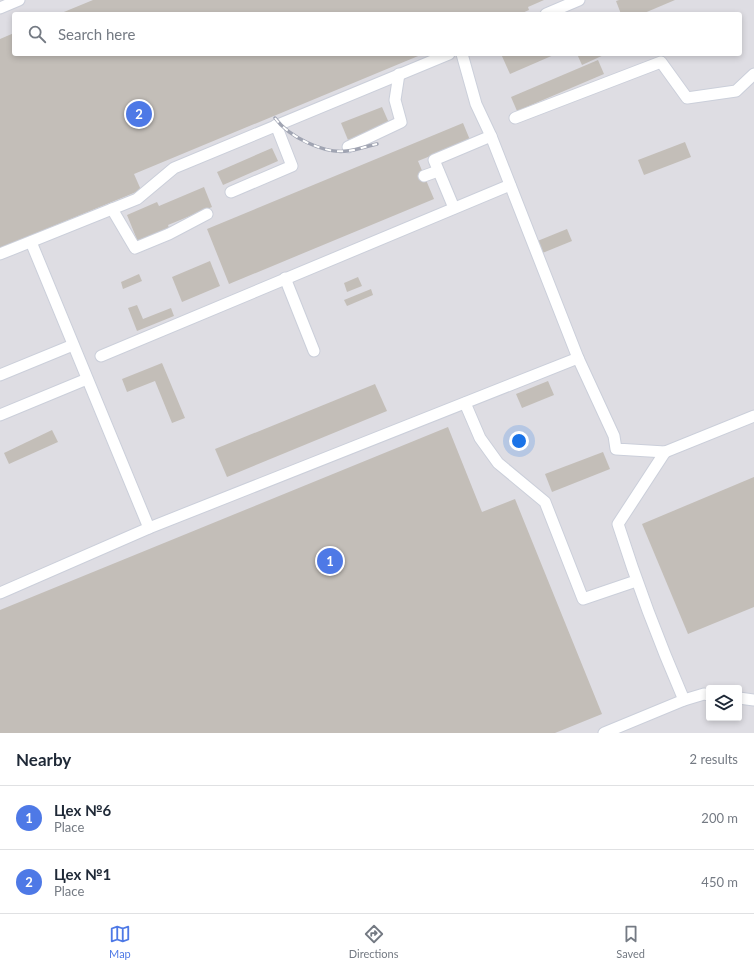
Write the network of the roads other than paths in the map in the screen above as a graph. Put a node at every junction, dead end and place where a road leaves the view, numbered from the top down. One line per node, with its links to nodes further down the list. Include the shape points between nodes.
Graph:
1 (19, 0): 3 (lane)
2 (579, 0): 4 (lane)
3 (0, 8)
4 (551, 12)
5 (444, 56): 7 (lane)
6 (463, 56): 11 (lane, via 476,104)
7 (399, 74): 10 (lane); 12 (lane, via 395,100 401,122)
8 (754, 74): 9 (lane, via 736,92 687,98 661,62)
9 (515, 118)
10 (276, 125): 16 (lane, via 292,166); 18 (lane, via 174,168 137,199)
11 (491, 136): 13 (lane, via 434,160); 15 (lane)
12 (348, 147)
13 (438, 171): 14 (lane); 17 (lane)
14 (424, 176)
15 (510, 185): 17 (lane); 26 (lane)
16 (231, 192)
17 (454, 208): 22 (lane)
18 (112, 209): 19 (lane, via 135,248); 20 (lane)
19 (207, 214)
20 (31, 242): 21 (lane); 23 (lane)
21 (0, 254)
22 (285, 278): 24 (lane); 25 (lane)
23 (73, 345): 27 (lane); 28 (lane)
24 (314, 351)
25 (101, 356)
26 (578, 358): 29 (lane); 32 (lane, via 614,436 616,449)
27 (0, 375)
28 (87, 379): 30 (lane); 33 (lane)
29 (465, 403): 33 (lane); 34 (lane, via 480,438 498,463 545,502 583,599)
30 (0, 415)
31 (754, 416): 32 (lane)
32 (665, 452): 34 (lane, via 618,524)
33 (149, 528): 35 (lane)
34 (636, 581): 38 (lane)
35 (0, 593)
36 (706, 694): 38 (lane)
37 (742, 698): 39 (lane)
38 (684, 700): 40 (lane)
39 (754, 700)
40 (604, 733)

